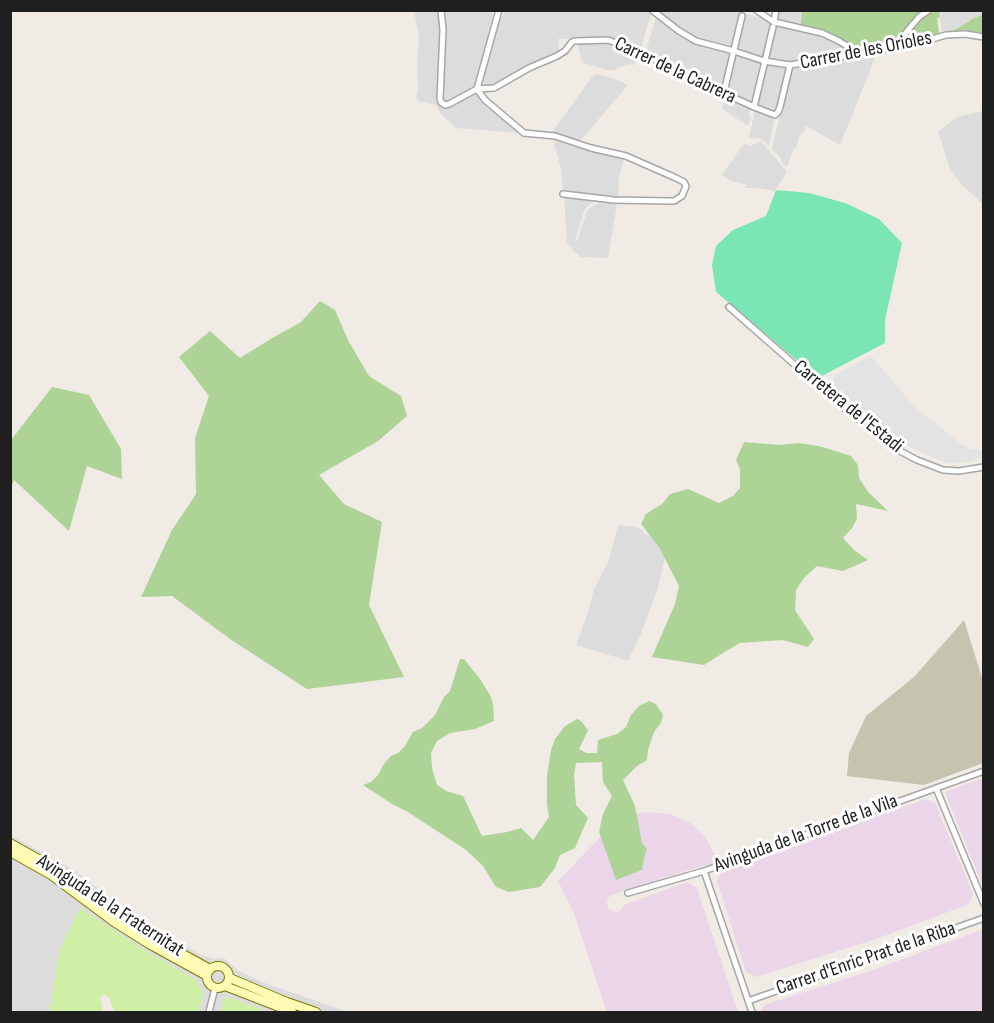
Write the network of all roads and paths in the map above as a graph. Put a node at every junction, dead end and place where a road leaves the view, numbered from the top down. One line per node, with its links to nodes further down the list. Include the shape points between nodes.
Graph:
1 (441, 10): 15 (street, via 441,102 449,104)
2 (499, 10): 15 (street)
3 (756, 10): 8 (street)
4 (776, 10): 8 (street)
5 (929, 10): 10 (street, via 908,30)
6 (653, 11): 11 (street, Carrer de les Orioles, via 696,41)
7 (742, 16): 11 (street)
8 (773, 24): 12 (street, via 822,33); 13 (street)
9 (984, 37): 10 (street, Carrer de les Orioles, via 946,35)
10 (901, 46): 12 (street, Carrer de les Orioles)
11 (734, 51): 13 (street, Carrer de les Orioles); 16 (street)
12 (858, 53): 14 (street, Carrer de les Orioles)
13 (764, 61): 14 (street, Carrer de les Orioles); 17 (street)
14 (790, 65): 17 (street, Carrer de la Cabrera, via 777,114)
15 (477, 89): 16 (street, Carrer de la Cabrera, via 494,88 557,56 575,40 604,39); 18 (street, via 524,133 555,136 626,156 686,186 674,201)
16 (724, 92): 17 (street, Carrer de la Cabrera)
17 (754, 107)
18 (563, 194)
19 (729, 307): 20 (street, Carretera de l'Estadi, via 844,408 900,451 943,470)
20 (984, 466)
21 (984, 771): 22 (street, Avinguda de la Torre de la Vila)
22 (936, 788): 25 (street, Avinguda de la Torre de la Vila); 27 (street)
23 (10, 843): 29 (street, Avinguda de la Fraternitat, via 62,872)
24 (10, 852): 29 (street, Avinguda de la Fraternitat)
25 (704, 870): 26 (street, Avinguda de la Torre de la Vila); 34 (street)
26 (628, 894)
27 (984, 904)
28 (984, 918): 34 (street, Carrer d'Enric Prat de la Riba)
29 (117, 919): 30 (street, Avinguda de la Fraternitat)
30 (208, 973): 31 (street, via 215,966 223,966); 33 (street, via 209,984)
31 (230, 978): 32 (street); 37 (street)
32 (225, 986): 33 (street); 36 (street)
33 (215, 988): 35 (street)
34 (748, 1001): 38 (street)
35 (209, 1012)
36 (292, 1012)
37 (316, 1012)
38 (752, 1012)

